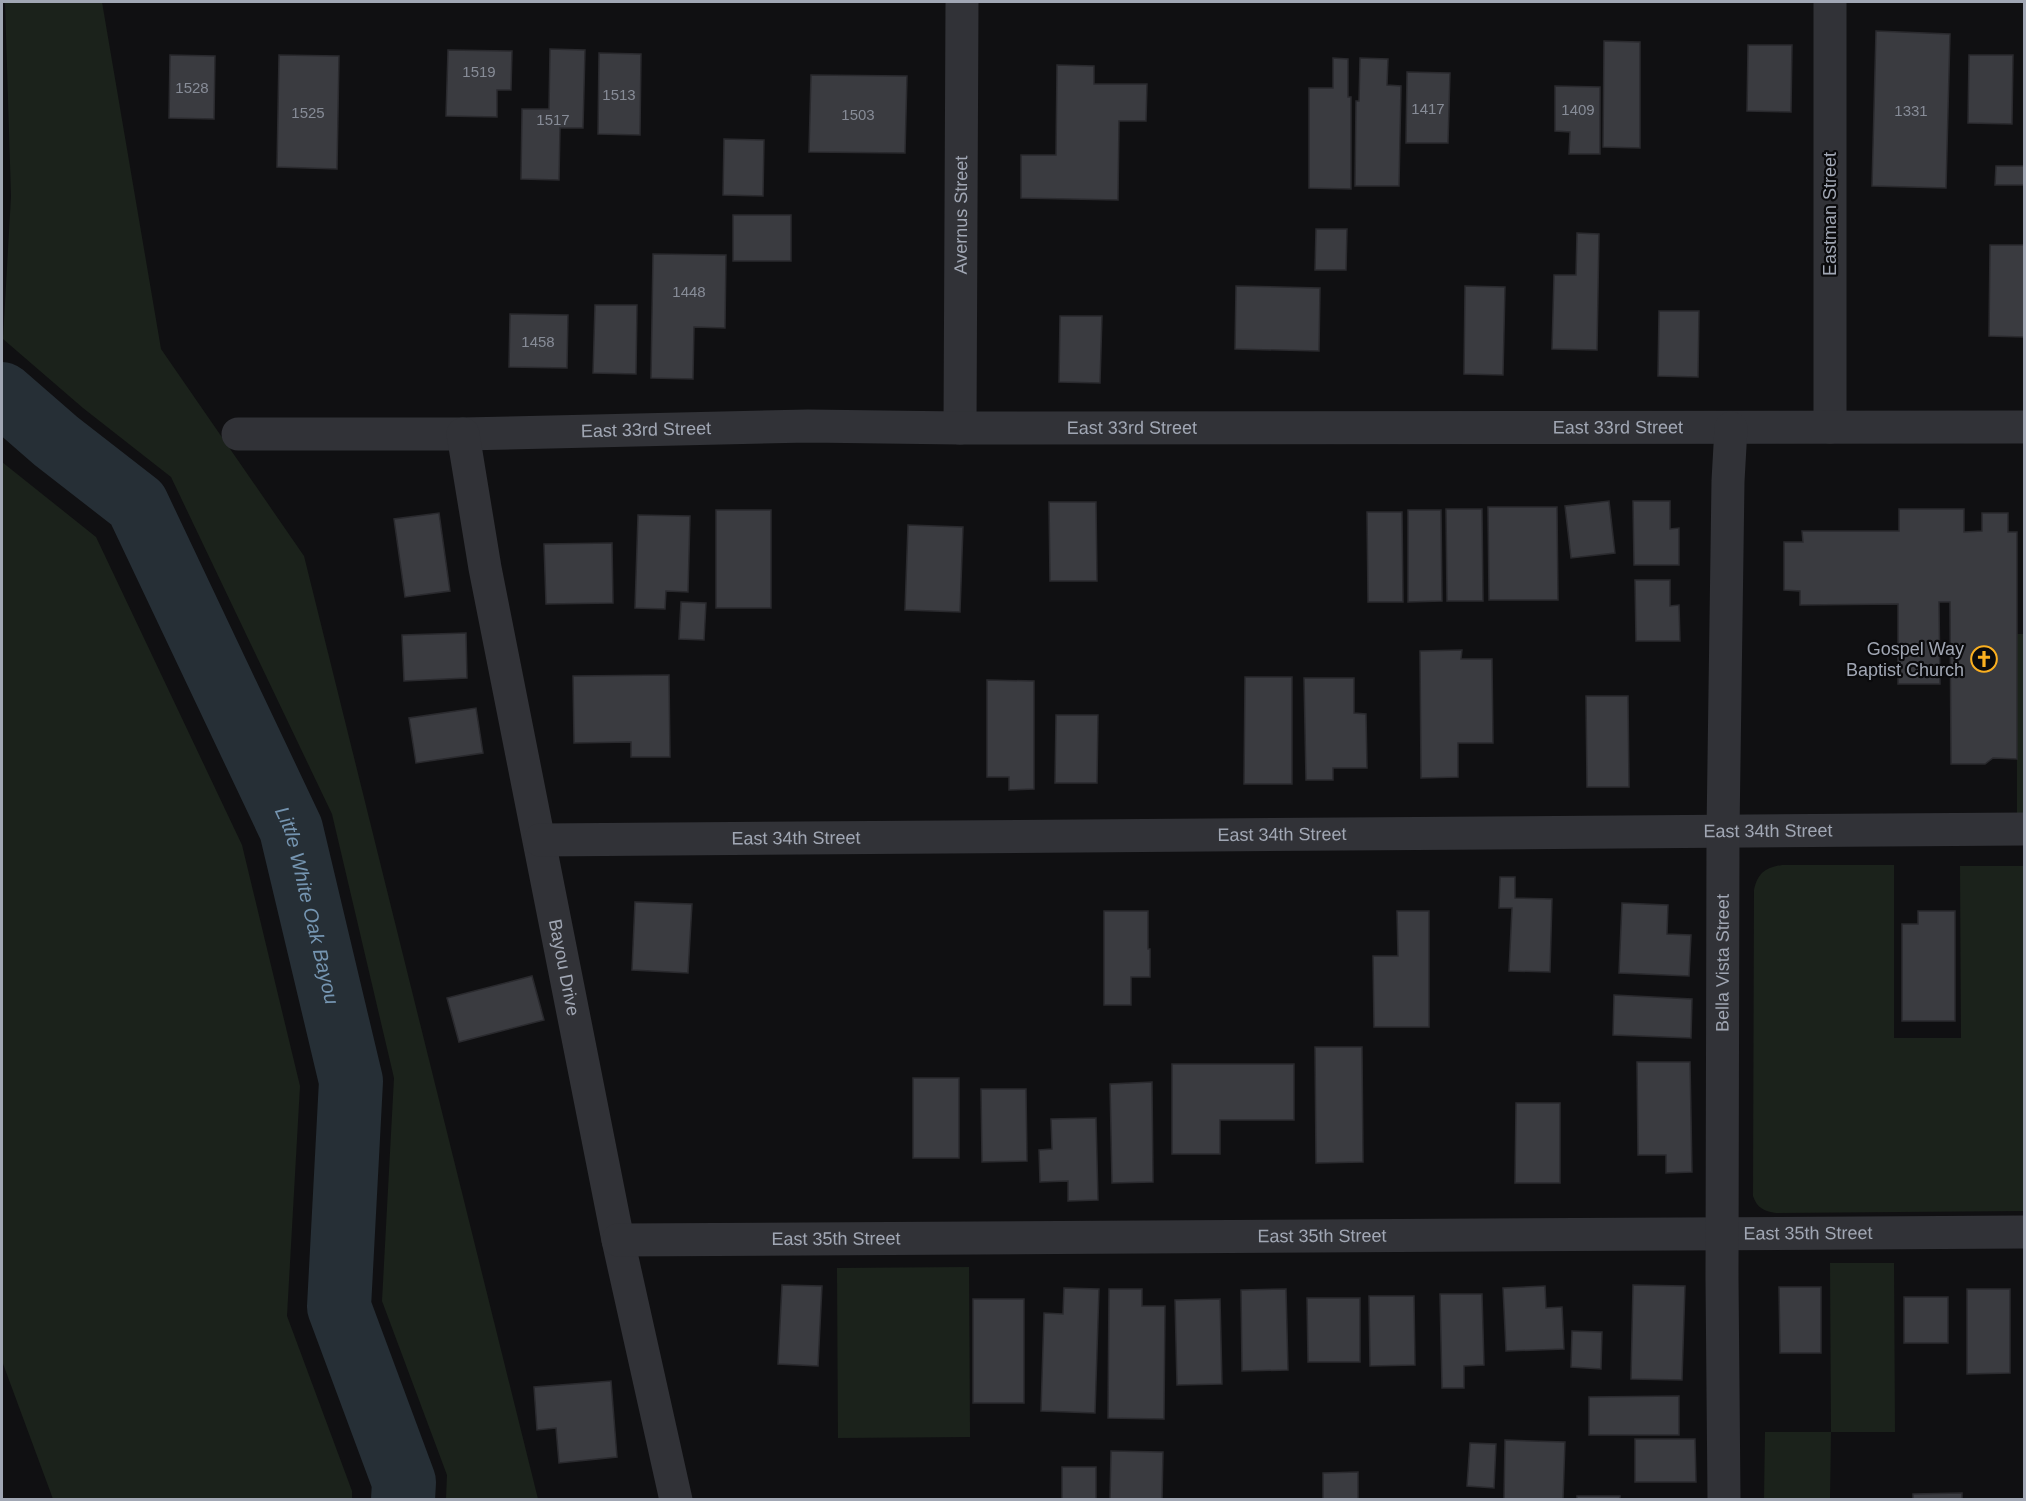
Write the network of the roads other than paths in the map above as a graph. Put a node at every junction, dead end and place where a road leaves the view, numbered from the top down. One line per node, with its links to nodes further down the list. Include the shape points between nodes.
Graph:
1 (962, 2): 5 (street, Avernus Street)
2 (1830, 2): 3 (street, Eastman Street)
3 (1830, 427): 4 (street, East 33rd Street); 6 (street, East 33rd Street)
4 (2025, 427)
5 (960, 428): 6 (street, East 33rd Street); 8 (street, East 33rd Street, via 808,426)
6 (1731, 428): 10 (street, Bella Vista Street)
7 (238, 434): 8 (street, East 33rd Street)
8 (463, 434): 11 (street, Bayou Drive, via 485,568)
9 (2025, 829): 10 (street, East 34th Street)
10 (1723, 831): 11 (street, East 34th Street); 13 (street, Bella Vista Street)
11 (540, 840): 14 (street, Bayou Drive)
12 (2025, 1232): 13 (street, East 35th Street)
13 (1722, 1234): 14 (street, East 35th Street); 16 (street, Bella Vista Street)
14 (618, 1240): 15 (street, Bayou Drive)
15 (676, 1500)
16 (1724, 1500)

